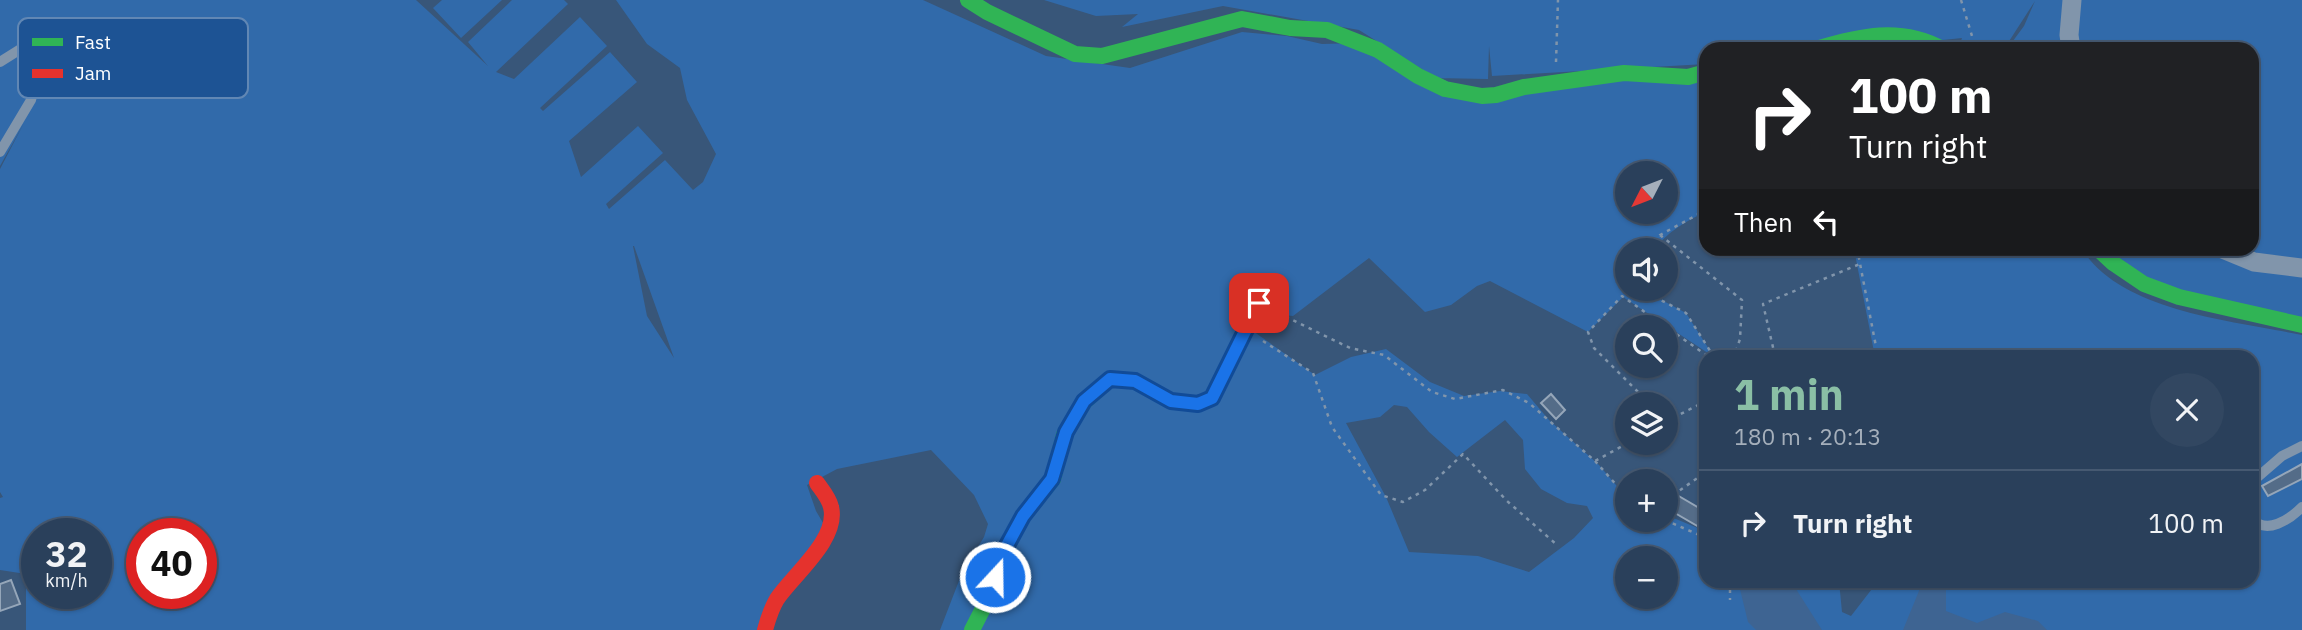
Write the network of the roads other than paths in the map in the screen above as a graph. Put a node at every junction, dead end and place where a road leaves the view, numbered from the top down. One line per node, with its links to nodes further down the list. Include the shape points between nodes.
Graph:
1 (968, 0): 8 (street, via 1075,54 1102,56 1242,19 1327,30 1378,50 1445,89 1482,96 1624,73)
2 (2072, 0): 5 (street)
3 (1837, 42): 4 (street, via 1880,34 1921,37)
4 (1930, 42)
5 (2070, 42)
6 (18, 51): 7 (lane)
7 (0, 62)
8 (1699, 74)
9 (32, 98): 10 (lane)
10 (0, 152)
11 (2106, 256): 15 (street, via 2144,284 2179,298)
12 (2239, 256): 13 (street)
13 (2302, 268)
14 (1259, 303): 22 (street, via 1212,398 1198,404 1171,401 1135,381 1110,379 1084,401 1064,435 1052,479 1023,516 999,560 991,593)
15 (2302, 325)
16 (2302, 446): 17 (lane)
17 (2259, 476)
18 (817, 483): 21 (street, via 832,509 829,533 770,608)
19 (2302, 507): 20 (lane, via 2283,522)
20 (2259, 523)
21 (765, 630)
22 (972, 630)

